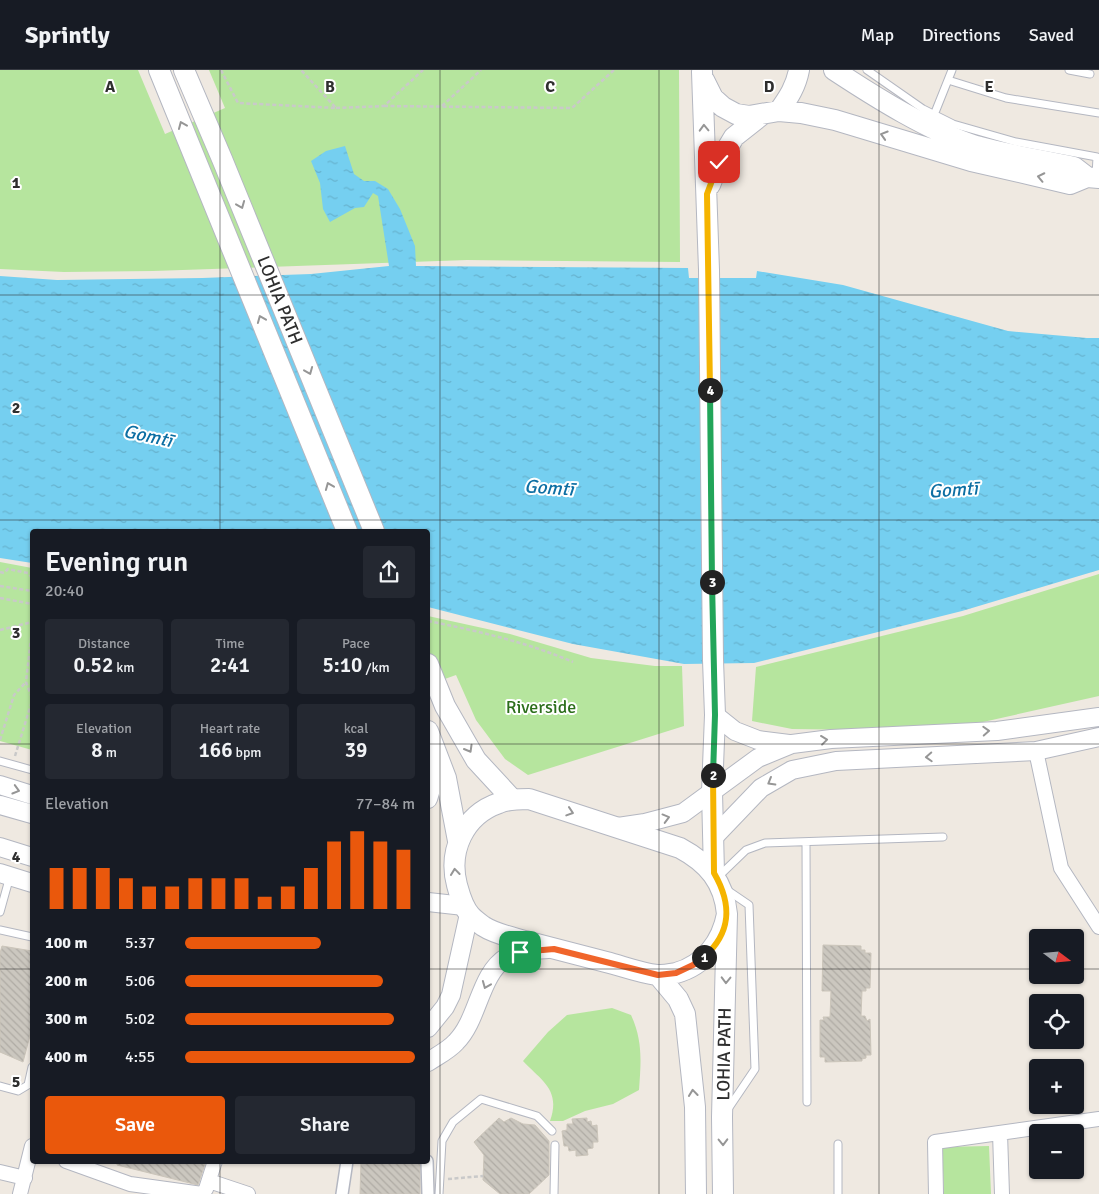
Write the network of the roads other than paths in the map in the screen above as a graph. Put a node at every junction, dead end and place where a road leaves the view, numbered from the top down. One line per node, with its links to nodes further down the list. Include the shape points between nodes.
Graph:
1 (159, 70): 16 (main road, LOHIA PATH, one-way to 1)
2 (184, 70): 17 (main road, LOHIA PATH, one-way to 17)
3 (799, 70): 11 (main road, via 791,95)
4 (834, 70): 14 (main road, via 939,131 977,146 1074,167)
5 (866, 70): 12 (lane)
6 (944, 70): 10 (lane)
7 (1069, 70): 9 (lane)
8 (702, 71): 11 (main road, via 713,98 723,107 749,116); 15 (main road, one-way to 8)
9 (1090, 74)
10 (950, 75): 12 (lane); 13 (lane, via 1006,98)
11 (771, 112): 14 (main road, one-way to 11, via 1070,184 971,161 835,120); 15 (main road, via 734,137 719,162)
12 (934, 114): 14 (lane, via 953,124 1016,142 1098,157)
13 (1099, 114)
14 (1094, 177)
15 (707, 194): 19 (main road)
16 (346, 529)
17 (373, 529)
18 (430, 669): 31 (main road, one-way to 31, via 445,706 476,760)
19 (715, 715): 23 (street, via 735,731 758,740); 29 (main road)
20 (1099, 717): 23 (street, one-way to 20, via 997,730)
21 (1099, 737): 24 (street)
22 (431, 740): 28 (street, via 434,779); 37 (main road, via 446,778)
23 (792, 744): 29 (street, via 758,758)
24 (1036, 751): 36 (street, one-way to 36, via 836,760 792,770 761,788); 48 (street, via 1061,868)
25 (0, 761): 26 (lane)
26 (30, 769)
27 (0, 785): 30 (street, one-way to 30)
28 (430, 792)
29 (712, 792): 34 (street, one-way to 29, via 683,814); 36 (main road)
30 (30, 794)
31 (512, 800): 34 (main road, one-way to 34, via 544,803); 37 (main road, via 498,803 469,823)
32 (0, 805): 33 (street)
33 (30, 813)
34 (618, 827): 42 (main road, via 680,848 693,855)
35 (943, 837): 38 (lane)
36 (713, 838): 42 (main road)
37 (458, 841): 45 (main road, one-way to 37, via 455,878)
38 (806, 842): 42 (lane, via 765,843 746,850); 57 (lane)
39 (0, 847): 40 (street)
40 (30, 856)
41 (5, 874): 43 (street); 46 (lane)
42 (717, 879): 47 (main road); 58 (lane, via 750,905 754,1069)
43 (30, 882)
44 (430, 902): 45 (street)
45 (467, 910): 51 (main road, via 483,926); 53 (street, via 452,996)
46 (0, 912)
47 (727, 914): 52 (main road, via 721,937 706,956 676,973); 58 (main road, LOHIA PATH, one-way to 58)
48 (1099, 927)
49 (0, 930): 50 (lane)
50 (30, 937)
51 (554, 949): 52 (main road); 54 (street, one-way to 54, via 520,952 500,963 489,977 469,1024 456,1042)
52 (658, 975): 79 (main road, LOHIA PATH, one-way to 52, via 695,1107 685,1014 678,999)
53 (430, 1026)
54 (430, 1061)
55 (30, 1076): 56 (lane, via 28,1085 18,1091)
56 (0, 1086)
57 (807, 1102)
58 (722, 1118): 80 (main road, LOHIA PATH, one-way to 80)
59 (1099, 1120): 61 (street)
60 (552, 1131): 77 (lane, via 538,1116 481,1099 453,1122 442,1141)
61 (1000, 1133): 82 (street, via 935,1142); 83 (street)
62 (555, 1144): 78 (lane)
63 (838, 1144): 81 (lane)
64 (30, 1156): 70 (street)
65 (73, 1164): 71 (street)
66 (214, 1164): 72 (street)
67 (347, 1164): 75 (street)
68 (427, 1164): 76 (street)
69 (0, 1172): 70 (street)
70 (24, 1178): 73 (street)
71 (128, 1189): 72 (street)
72 (205, 1190): 74 (street)
73 (20, 1194)
74 (248, 1194)
75 (342, 1194)
76 (428, 1194)
77 (439, 1194)
78 (554, 1194)
79 (696, 1194)
80 (723, 1194)
81 (838, 1194)
82 (936, 1194)
83 (1002, 1194)

